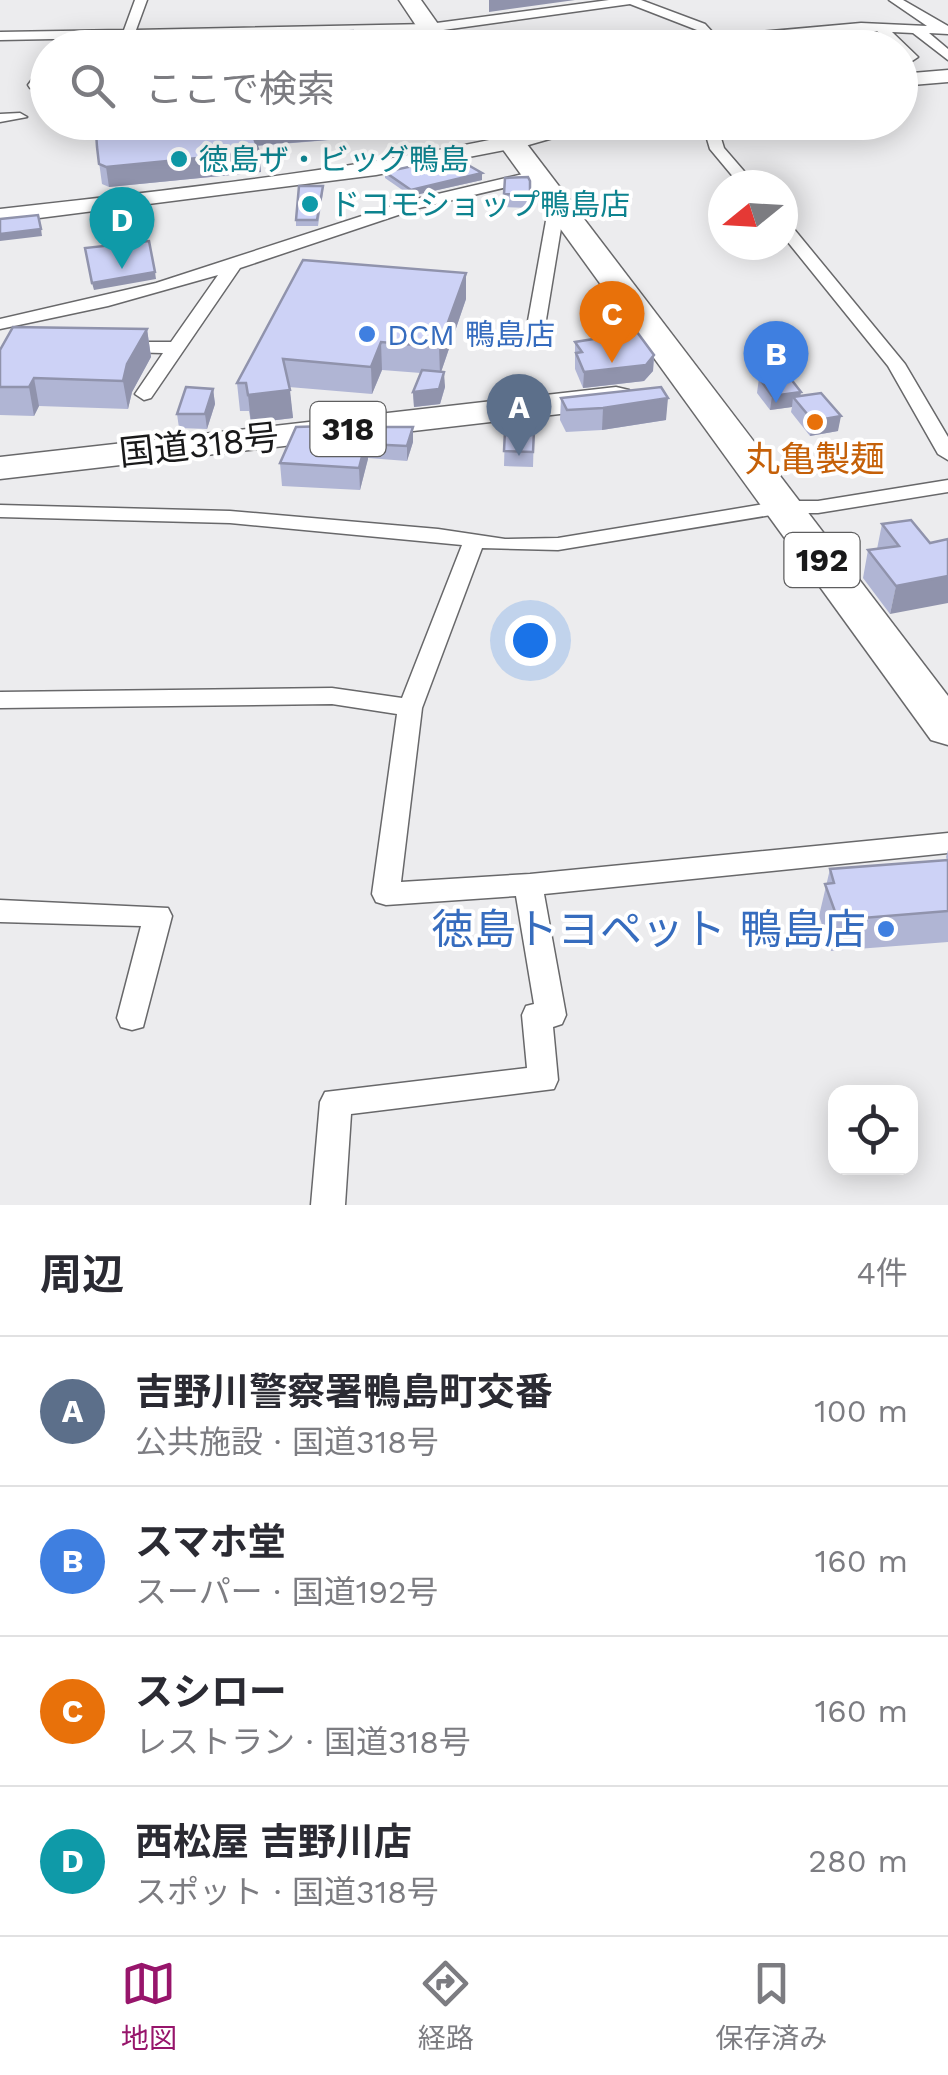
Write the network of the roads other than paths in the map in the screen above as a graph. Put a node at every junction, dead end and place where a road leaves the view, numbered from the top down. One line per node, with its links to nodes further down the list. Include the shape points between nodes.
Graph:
1 (141, 0): 8 (street)
2 (410, 0): 11 (highway)
3 (632, 0): 12 (street); 13 (street)
4 (895, 0): 5 (street)
5 (923, 17): 6 (street); 15 (street); 18 (street)
6 (881, 28): 14 (street)
7 (388, 29): 9 (street); 10 (street)
8 (130, 30)
9 (323, 30)
10 (393, 30)
11 (431, 30)
12 (477, 30)
13 (699, 30)
14 (861, 30)
15 (944, 30)
16 (0, 36): 17 (street)
17 (30, 36)
18 (942, 52)
19 (948, 76): 20 (street)
20 (918, 78)
21 (20, 117): 22 (street)
22 (0, 118)
23 (477, 140): 29 (street, via 272,186)
24 (509, 140): 27 (highway, 192)
25 (714, 140): 26 (street)
26 (735, 170)
27 (536, 176): 28 (highway, 192); 31 (street, via 404,208)
28 (557, 204): 33 (street); 36 (highway, 192)
29 (0, 216)
30 (798, 244): 38 (street, via 896,364)
31 (234, 265): 32 (street); 35 (street)
32 (0, 324)
33 (535, 332)
34 (104, 347): 35 (street)
35 (178, 348): 37 (street)
36 (667, 393): 39 (highway, 国道318号 / 318); 41 (highway, 192)
37 (144, 394)
38 (948, 454)
39 (0, 468)
40 (948, 486): 41 (street)
41 (783, 507): 43 (street, via 558,544); 46 (highway, 192)
42 (0, 511): 43 (street, via 230,518)
43 (474, 542): 45 (street)
44 (0, 700): 45 (street, via 332,696)
45 (410, 708): 48 (street, via 386,894)
46 (948, 730)
47 (948, 843): 48 (street)
48 (530, 885): 51 (street, via 552,1014 537,1015 544,1080 336,1102)
49 (0, 910): 50 (street, via 158,916)
50 (132, 1018)
51 (328, 1205)

